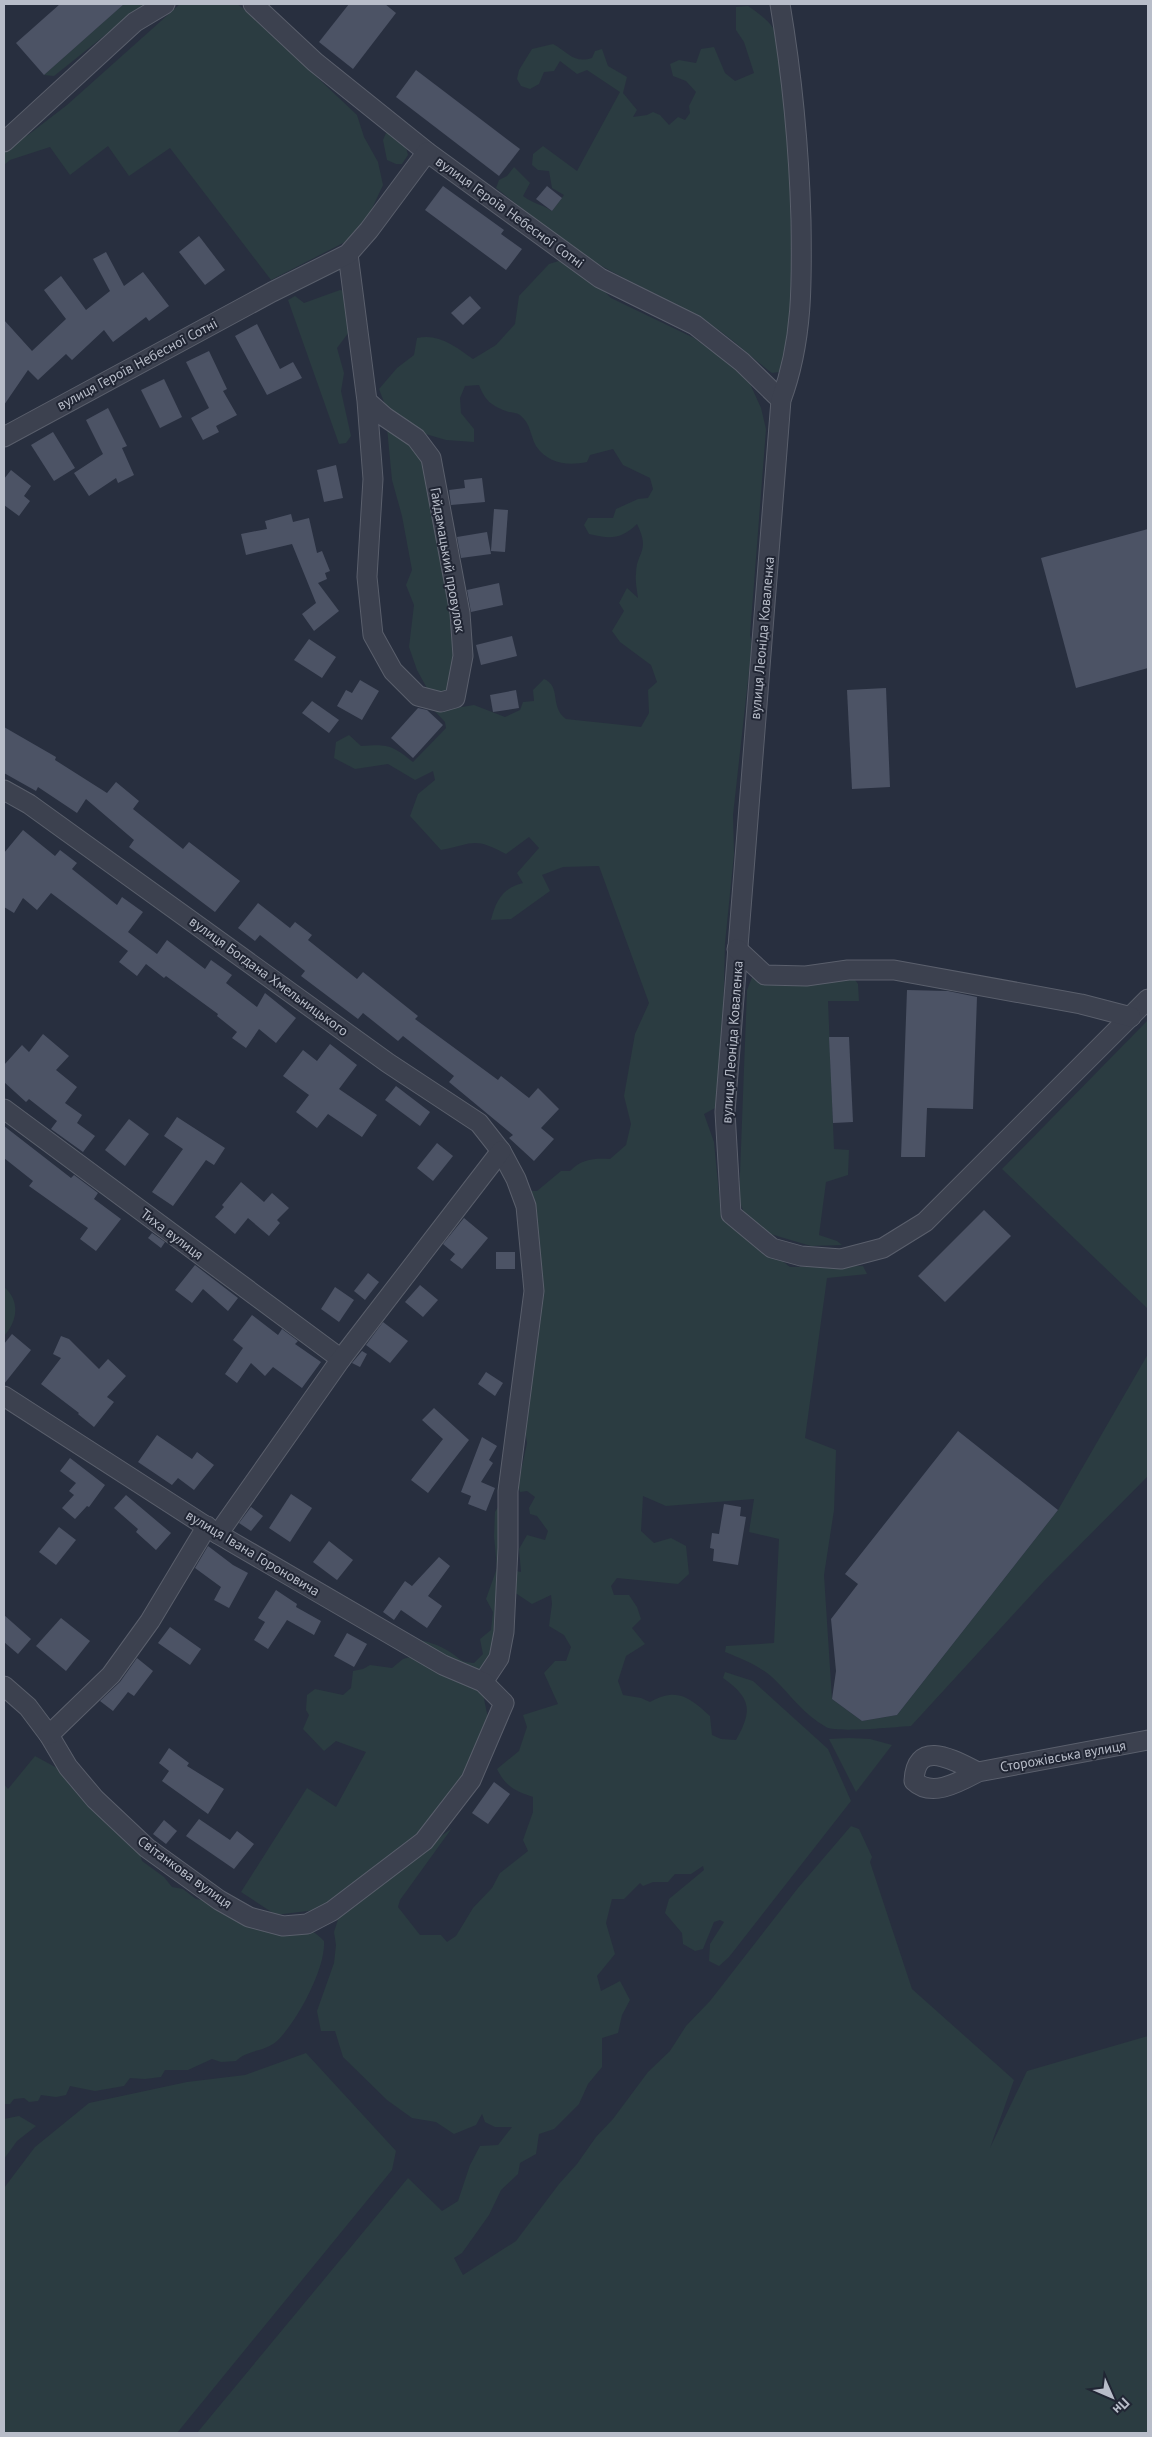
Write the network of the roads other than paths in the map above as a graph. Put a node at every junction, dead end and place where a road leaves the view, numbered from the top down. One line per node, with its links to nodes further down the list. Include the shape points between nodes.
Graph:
1 (165, 4): 4 (street, via 135,22)
2 (252, 4): 5 (street, вулиця Героїв Небесної Сотні, via 315,62)
3 (780, 4): 7 (street, вулиця Леоніда Коваленка, via 799,151 802,276 797,346)
4 (4, 142)
5 (427, 152): 6 (street); 7 (street, вулиця Героїв Небесної Сотні, via 600,278 695,325 742,362)
6 (348, 254): 8 (street, Гайдамацький провулок); 9 (street, вулиця Героїв Небесної Сотні)
7 (781, 400): 11 (street, вулиця Леоніда Коваленка)
8 (367, 401): 8 (street, Гайдамацький провулок, via 416,438 430,458 460,613 463,656 455,698 441,702 418,696 393,671 373,635 367,577 373,479)
9 (4, 437)
10 (4, 790): 15 (street, вулиця Богдана Хмельницького, via 29,804 388,1063 479,1123)
11 (737, 949): 13 (street, via 765,975 806,976 848,970 894,970 1082,1004); 13 (street, вулиця Леоніда Коваленка, via 725,1112 731,1214 772,1248 801,1256 841,1259 883,1248 925,1222)
12 (1148, 999): 13 (street, вулиця Леоніда Коваленка)
13 (1131, 1017)
14 (4, 1109): 16 (street, Тиха вулиця)
15 (501, 1151): 16 (street); 19 (street, вулиця Богдана Хмельницького, via 526,1206 534,1291 508,1491 504,1632 498,1658)
16 (341, 1359): 18 (street)
17 (4, 1396): 18 (street, вулиця Івана Гороновича)
18 (212, 1530): 19 (street, вулиця Івана Гороновича, via 443,1665); 22 (street, via 111,1675)
19 (484, 1682): 21 (street, вулиця Івана Гороновича)
20 (4, 1686): 22 (street, Світанкова вулиця, via 28,1707)
21 (504, 1703): 22 (street, Світанкова вулиця, via 471,1780 424,1841 332,1911 307,1924 283,1926 249,1917 219,1900 147,1848 95,1799 68,1767)
22 (49, 1734)
23 (1148, 1740): 24 (street, Сторожівська вулиця)
24 (978, 1772)

